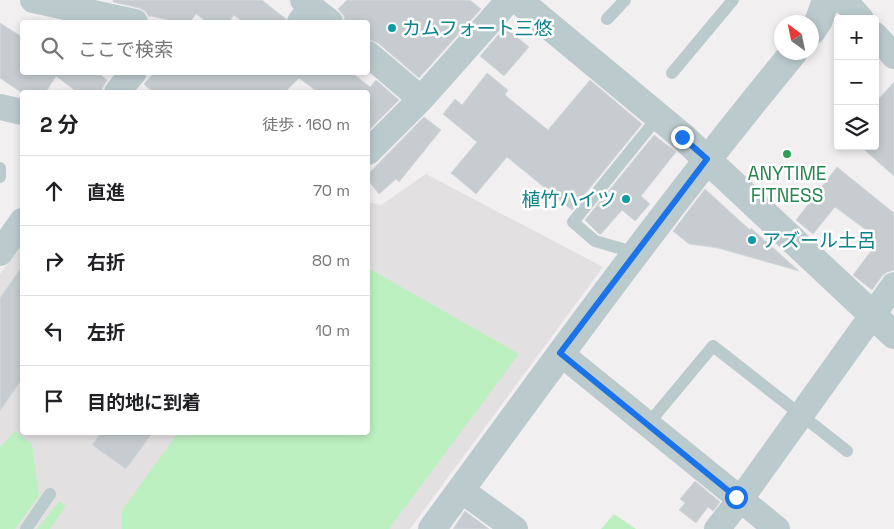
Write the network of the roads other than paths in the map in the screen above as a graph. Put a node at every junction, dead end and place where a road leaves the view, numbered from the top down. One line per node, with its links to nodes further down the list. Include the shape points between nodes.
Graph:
1 (33, 0): 8 (street)
2 (509, 0): 17 (street)
3 (518, 0): 20 (street)
4 (624, 0): 7 (lane)
5 (732, 0): 14 (lane)
6 (843, 4): 9 (street)
7 (607, 19)
8 (126, 20)
9 (819, 20)
10 (879, 39): 12 (street)
11 (370, 56): 17 (street)
12 (894, 56)
13 (787, 60): 22 (street)
14 (672, 73)
15 (131, 75): 16 (street)
16 (119, 90)
17 (421, 99): 21 (street)
18 (0, 107): 19 (street)
19 (20, 112)
20 (658, 117): 22 (street); 25 (lane, via 573,222 595,241)
21 (370, 150)
22 (707, 159): 25 (street); 27 (street)
23 (20, 224): 24 (street)
24 (0, 253)
25 (636, 253): 29 (street)
26 (894, 286): 27 (street)
27 (872, 315): 28 (street); 30 (street)
28 (894, 335)
29 (560, 353): 31 (street); 33 (street)
30 (801, 415): 31 (lane, via 714,346); 32 (lane); 35 (street)
31 (648, 424): 35 (street)
32 (847, 451)
33 (461, 490): 37 (street); 38 (street)
34 (50, 494): 36 (lane)
35 (740, 500): 39 (street); 40 (street)
36 (26, 529)
37 (432, 529)
38 (515, 529)
39 (718, 529)
40 (777, 529)

